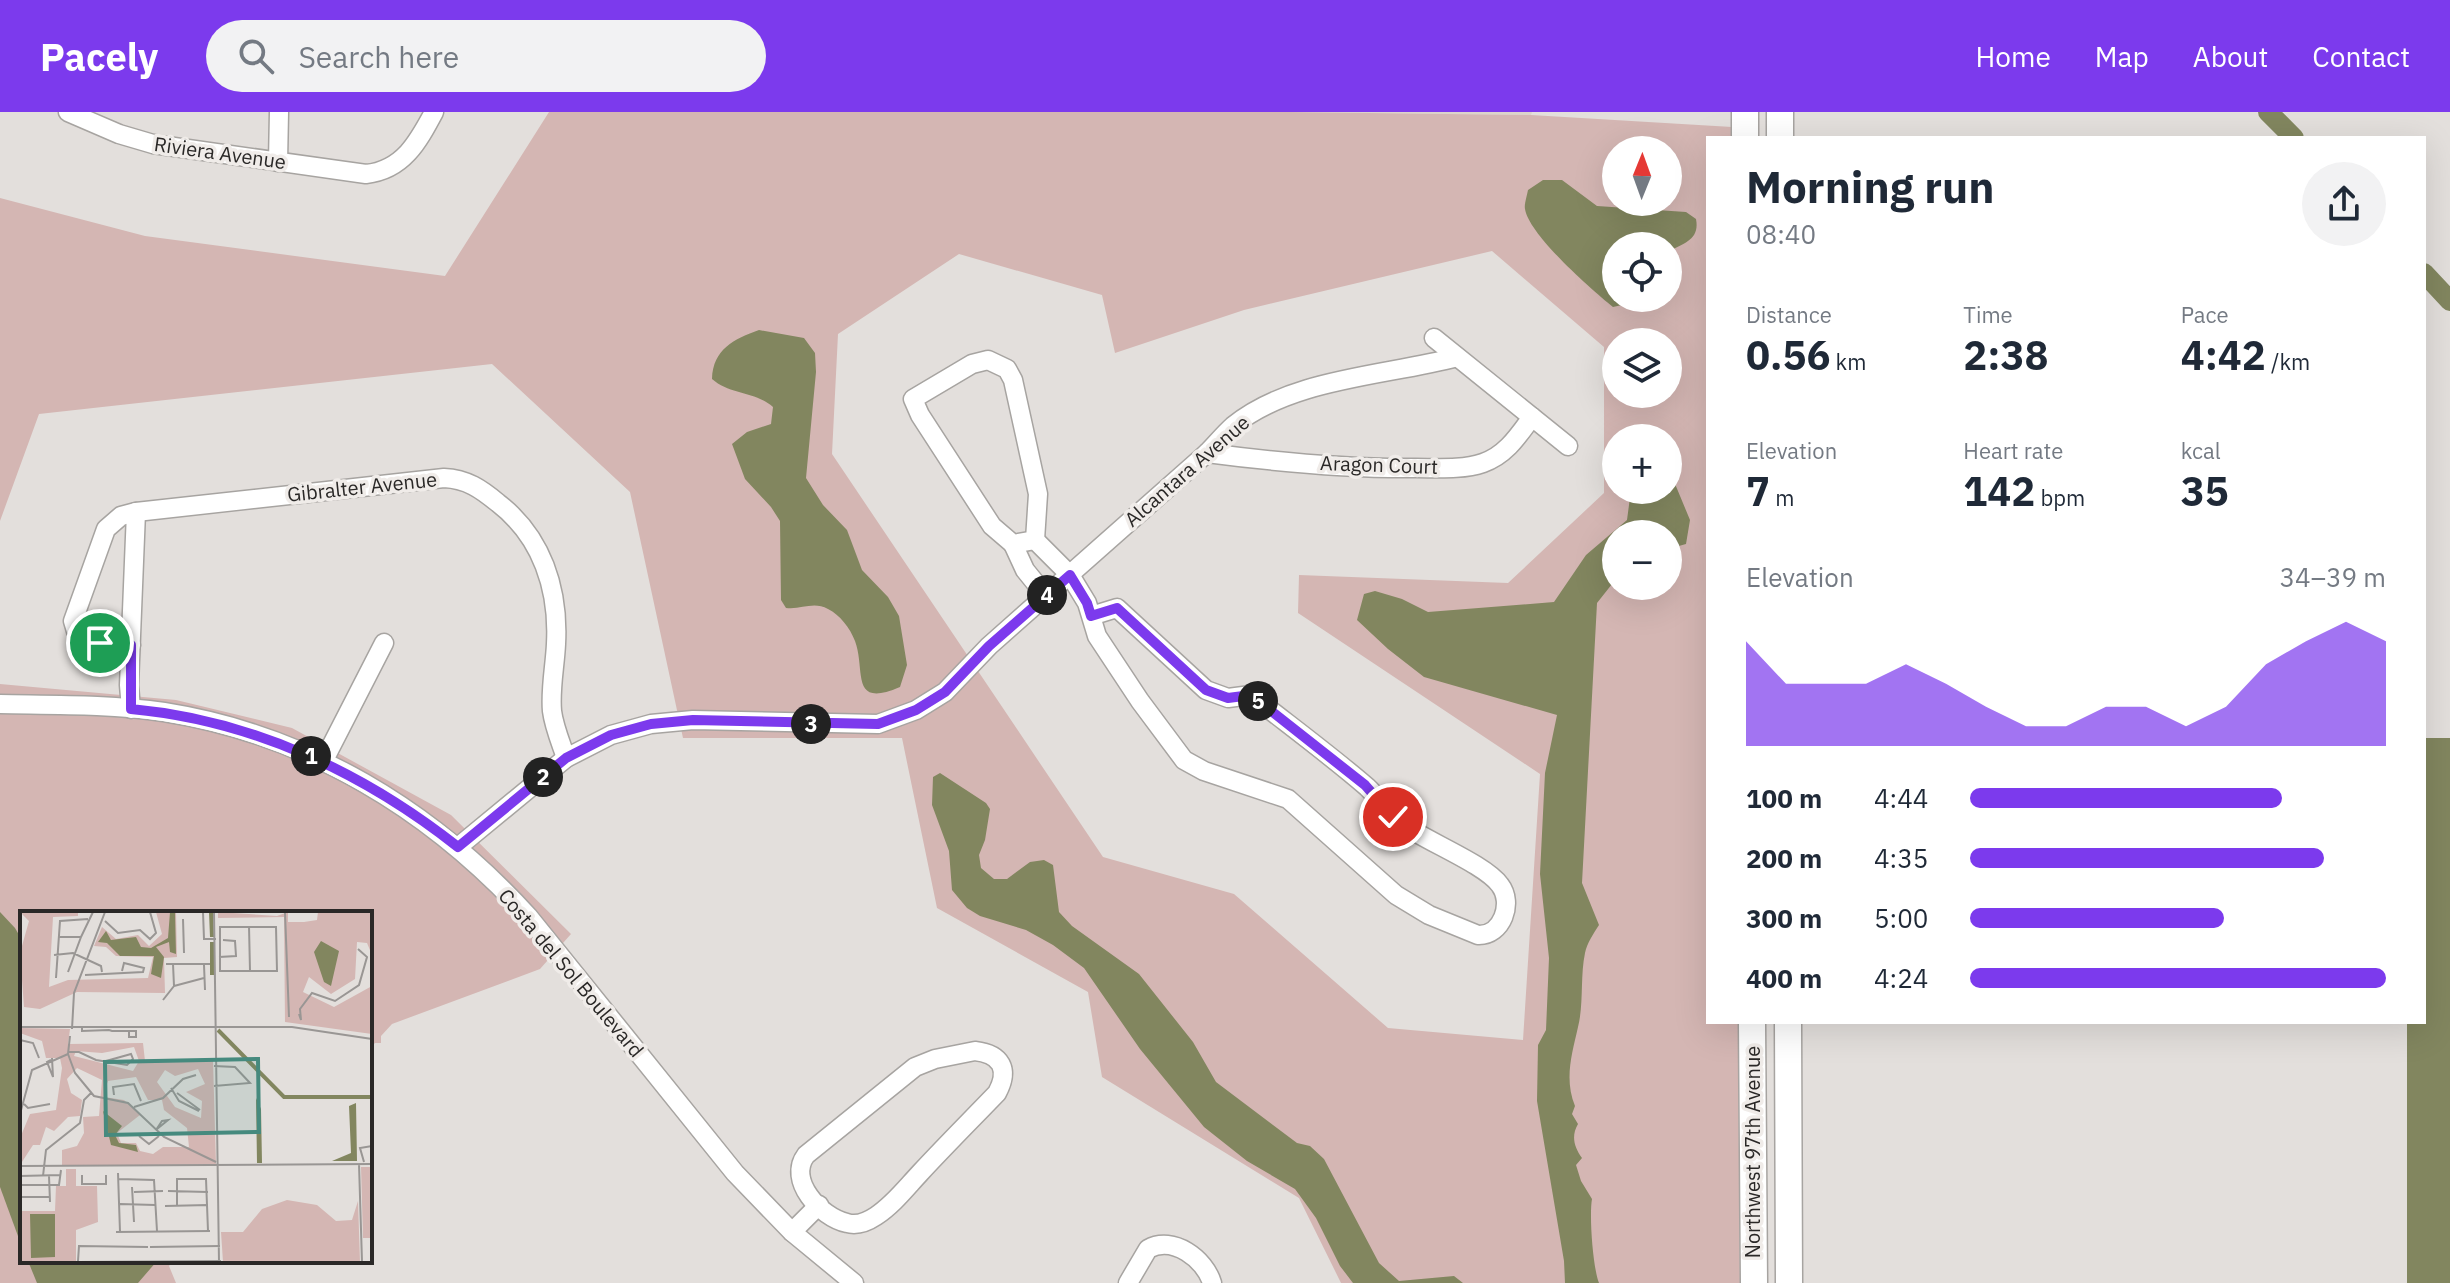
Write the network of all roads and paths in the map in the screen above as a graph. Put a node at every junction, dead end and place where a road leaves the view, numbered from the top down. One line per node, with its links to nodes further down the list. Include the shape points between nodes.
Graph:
1 (68, 112): 8 (street, Riviera Avenue, via 153,144)
2 (279, 112): 8 (street)
3 (434, 112): 8 (street, Riviera Avenue, via 406,156 377,173)
4 (1745, 112): 6 (street)
5 (1780, 112): 7 (street)
6 (1745, 136)
7 (1780, 136)
8 (278, 162)
9 (1434, 338): 10 (street)
10 (1457, 357): 11 (street); 13 (street, Alcantara Avenue, via 1293,395 1232,427)
11 (1532, 417): 12 (street); 13 (street, Aragon Court, via 1498,456 1455,467 1368,469)
12 (1568, 446)
13 (1207, 453): 17 (street, Alcantara Avenue)
14 (136, 512): 21 (street); 21 (street, Gibralter Avenue, via 106,529 73,621 76,631 100,643); 24 (street, Gibralter Avenue, via 444,478 470,483 525,528 544,562 556,630 552,713)
15 (1035, 540): 16 (street); 16 (street, via 1038,494 1013,380 1000,363 988,360 913,399 992,526); 17 (street)
16 (1013, 544): 18 (street)
17 (1070, 575): 18 (street, Alcantara Avenue); 19 (street)
18 (1046, 596): 24 (street, Alcantara Avenue, via 945,692 889,720 867,725 674,721 611,735)
19 (1091, 616): 19 (street, via 1097,636 1184,760 1288,799 1409,904 1478,935 1494,931 1506,899 1490,875 1403,825 1365,785 1251,695 1228,698 1206,690 1117,608)
20 (384, 643): 25 (street)
21 (131, 645): 23 (street)
22 (0, 704): 23 (street, Costa del Sol Boulevard)
23 (131, 709): 25 (street, Costa del Sol Boulevard, via 223,725)
24 (566, 758): 26 (street, Alcantara Avenue)
25 (323, 762): 26 (street, Costa del Sol Boulevard, via 391,798)
26 (458, 847): 30 (street, Costa del Sol Boulevard, via 528,916 735,1173)
27 (1752, 1024): 34 (street, Northwest 97th Avenue)
28 (1788, 1024): 35 (street, Northwest 97th Avenue)
29 (819, 1205): 29 (street, via 848,1224 879,1214 997,1093 1002,1083 1000,1062 975,1051 925,1062 904,1075 801,1161 800,1182); 30 (street)
30 (792, 1232): 31 (street, Costa del Sol Boulevard)
31 (854, 1283)
32 (1128, 1283): 33 (street, via 1148,1249 1164,1244 1197,1259)
33 (1212, 1283)
34 (1754, 1283)
35 (1789, 1283)

